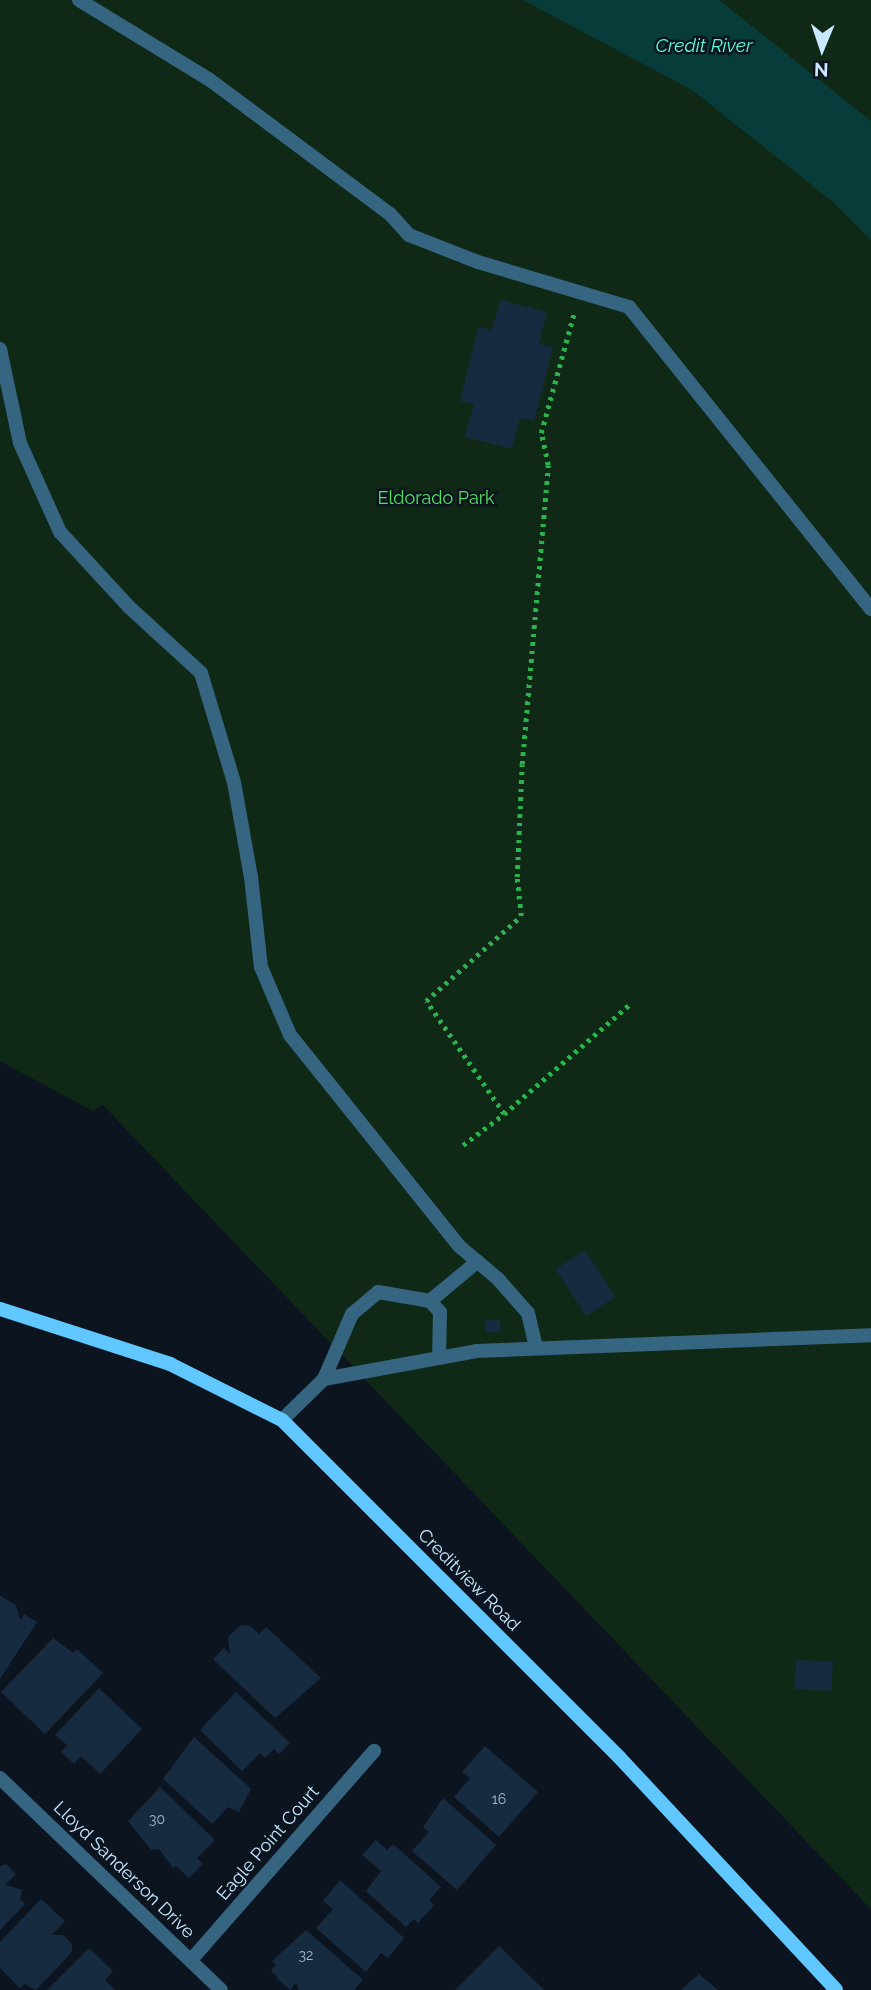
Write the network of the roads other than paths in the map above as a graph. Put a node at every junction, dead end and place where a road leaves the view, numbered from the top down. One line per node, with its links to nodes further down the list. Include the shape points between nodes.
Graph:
1 (79, 0): 3 (street, via 210,80 390,214 409,235 478,262 629,307)
2 (0, 349): 4 (street, via 20,443 60,532 128,606 201,673 233,782 251,877 261,967 290,1035 459,1246)
3 (871, 609)
4 (478, 1261): 5 (street); 8 (street, via 528,1313)
5 (430, 1301): 9 (street, via 440,1312); 10 (street, via 378,1292 352,1314)
6 (0, 1309): 11 (street, Creditview Road, via 170,1364)
7 (871, 1335): 8 (street)
8 (536, 1348): 9 (street)
9 (439, 1358): 10 (street)
10 (324, 1379): 11 (street)
11 (282, 1420): 16 (street, Creditview Road, via 619,1757)
12 (374, 1751): 14 (street, Eagle Point Court)
13 (0, 1778): 14 (street, Lloyd Sanderson Drive)
14 (191, 1960): 15 (street, Lloyd Sanderson Drive)
15 (221, 1990)
16 (836, 1990)

